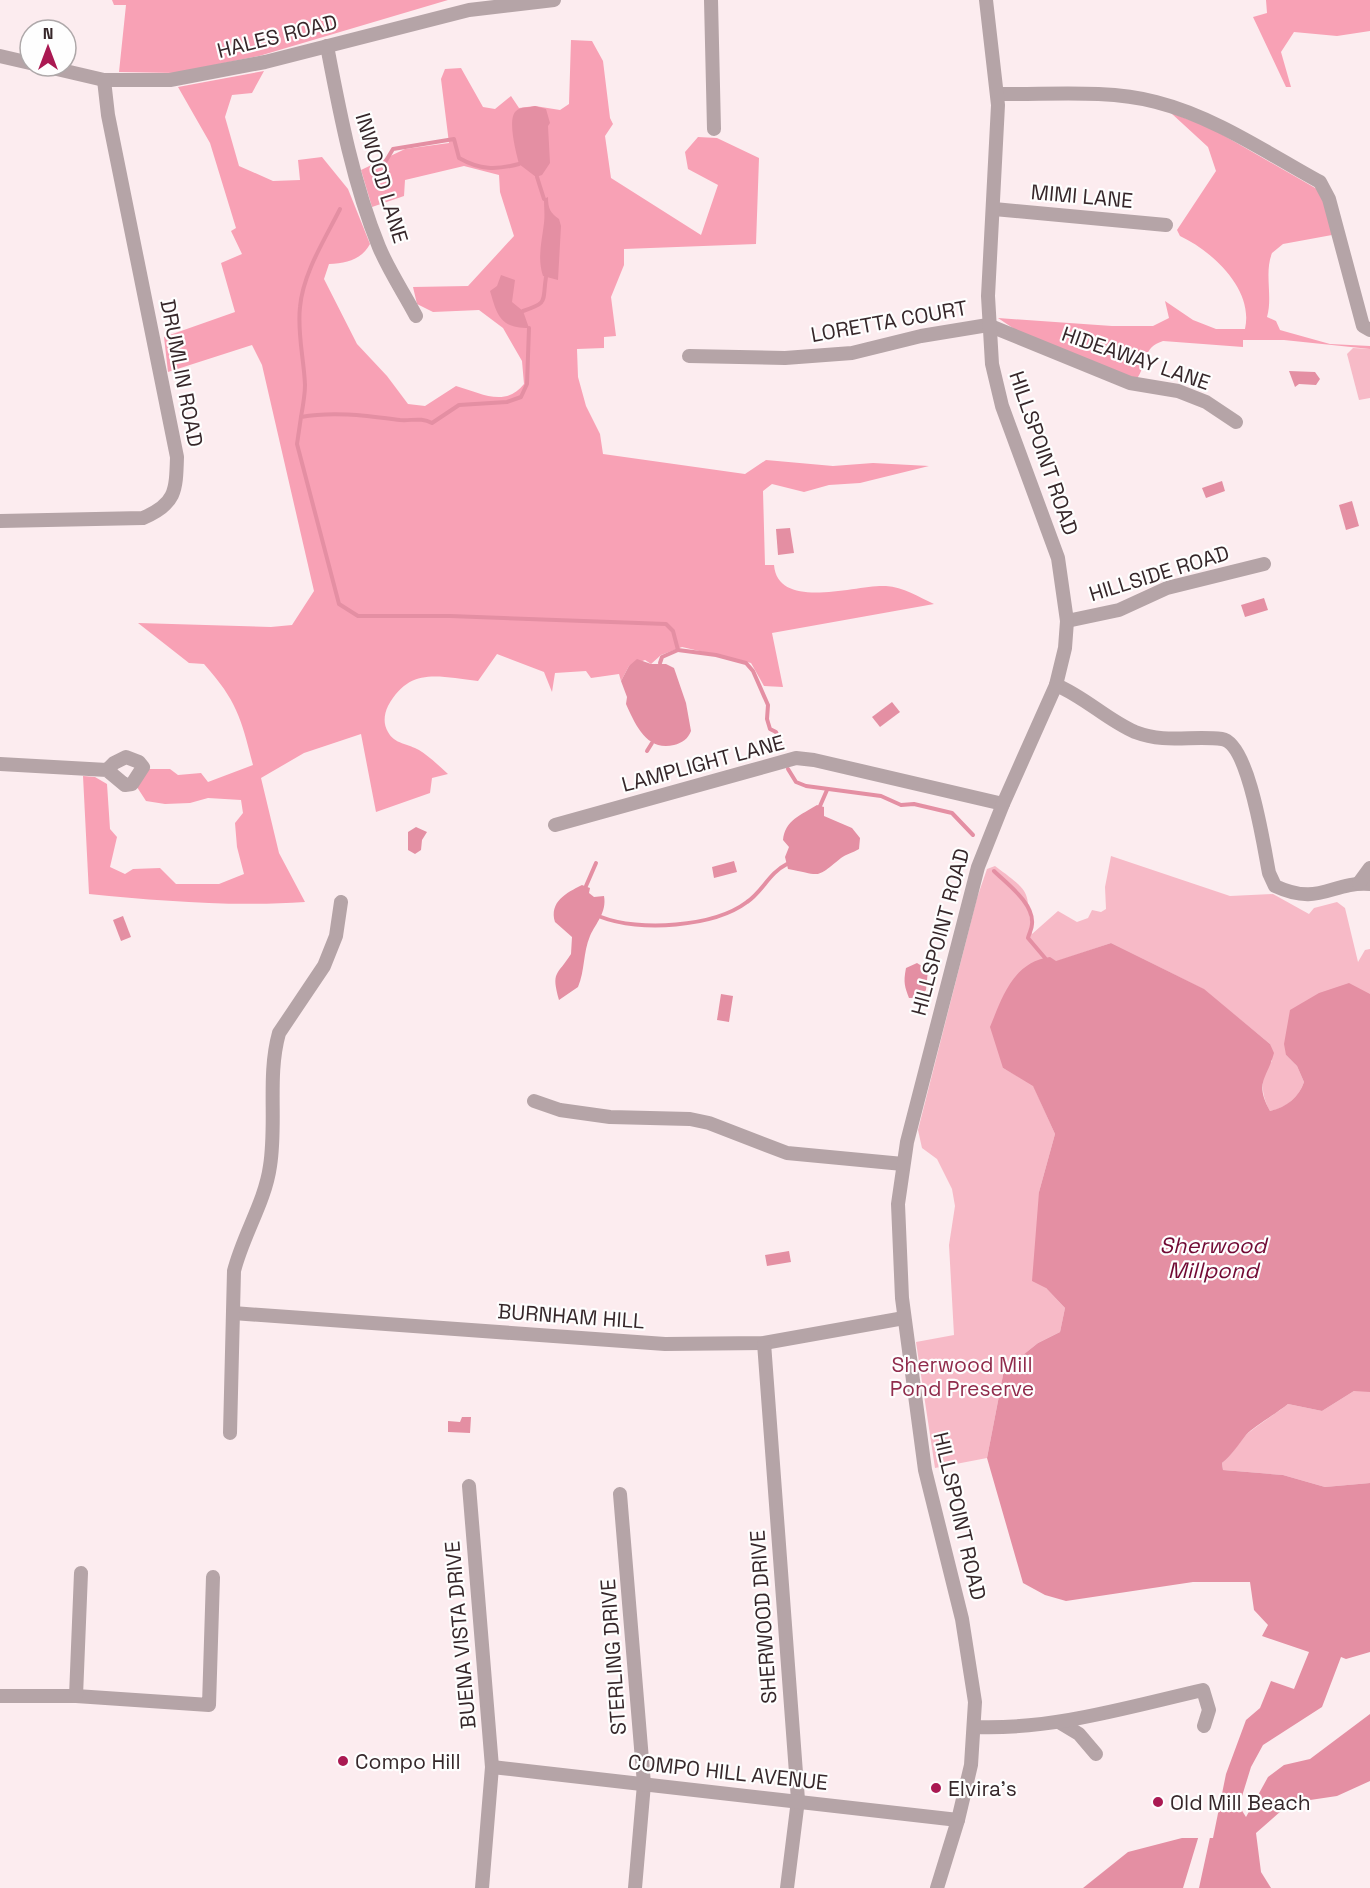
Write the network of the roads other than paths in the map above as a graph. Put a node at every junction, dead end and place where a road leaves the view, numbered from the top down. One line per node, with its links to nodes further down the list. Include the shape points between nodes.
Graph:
1 (554, 0): 4 (street, HALES ROAD, via 469,9)
2 (711, 0): 10 (street)
3 (986, 0): 9 (street, HILLSPOINT ROAD)
4 (327, 46): 8 (street, HALES ROAD, via 210,74 170,80); 13 (street, INWOOD LANE, via 342,125 367,215 380,250)
5 (0, 56): 6 (street)
6 (18, 60)
7 (78, 74): 8 (street, HALES ROAD)
8 (104, 80): 18 (street, DRUMLIN ROAD, via 177,457 174,496 160,511 143,518)
9 (997, 94): 11 (street, HILLSPOINT ROAD); 15 (street, via 1103,96 1155,102 1205,119 1320,182 1329,199 1363,326)
10 (714, 129)
11 (994, 209): 12 (street, MIMI LANE); 14 (street, HILLSPOINT ROAD)
12 (1166, 225)
13 (416, 316)
14 (988, 325): 16 (street, LORETTA COURT, via 852,353 785,358); 17 (street, HIDEAWAY LANE, via 1130,383 1172,388 1206,402); 20 (street, HILLSPOINT ROAD, via 1002,406 1058,558)
15 (1370, 330)
16 (689, 356)
17 (1236, 422)
18 (0, 521)
19 (1264, 564): 20 (street, HILLSIDE ROAD, via 1167,588 1119,610)
20 (1067, 621): 21 (street, HILLSPOINT ROAD)
21 (1056, 686): 24 (street, HILLSPOINT ROAD); 27 (street, via 1136,732 1164,740 1220,739 1232,744 1244,762 1275,886 1295,895)
22 (0, 764): 23 (street)
23 (107, 770)
24 (1003, 804): 25 (street, LAMPLIGHT LANE, via 796,758); 30 (street, HILLSPOINT ROAD, via 971,889)
25 (555, 825)
26 (1370, 868): 27 (street)
27 (1365, 884)
28 (341, 902): 31 (street, via 336,936 324,966 278,1038 273,1069 274,1139 270,1168 234,1270)
29 (534, 1101): 30 (street, via 560,1110 610,1117 690,1119 788,1153)
30 (903, 1164): 32 (street, HILLSPOINT ROAD, via 898,1251)
31 (233, 1313): 33 (street, BURNHAM HILL, via 665,1344); 34 (street)
32 (904, 1318): 33 (street, BURNHAM HILL); 43 (street, HILLSPOINT ROAD, via 925,1470 968,1652)
33 (764, 1343): 47 (street, SHERWOOD DRIVE)
34 (230, 1433)
35 (469, 1486): 45 (street, BUENA VISTA DRIVE)
36 (621, 1494): 46 (street, STERLING DRIVE)
37 (81, 1573): 40 (street)
38 (213, 1577): 40 (street, via 209,1705)
39 (0, 1696): 40 (street)
40 (76, 1696)
41 (1059, 1722): 42 (street, via 1203,1690 1209,1710); 43 (street, via 1016,1728); 44 (street, via 1073,1729)
42 (1204, 1726)
43 (975, 1727): 48 (street, HILLSPOINT ROAD)
44 (1096, 1754)
45 (492, 1767): 46 (street, COMPO HILL AVENUE); 49 (street, BUENA VISTA DRIVE)
46 (644, 1784): 47 (street, COMPO HILL AVENUE); 50 (street, STERLING DRIVE)
47 (798, 1800): 48 (street, COMPO HILL AVENUE); 51 (street, SHERWOOD DRIVE)
48 (958, 1820): 52 (street, HILLSPOINT ROAD)
49 (482, 1888)
50 (635, 1888)
51 (787, 1888)
52 (937, 1888)

